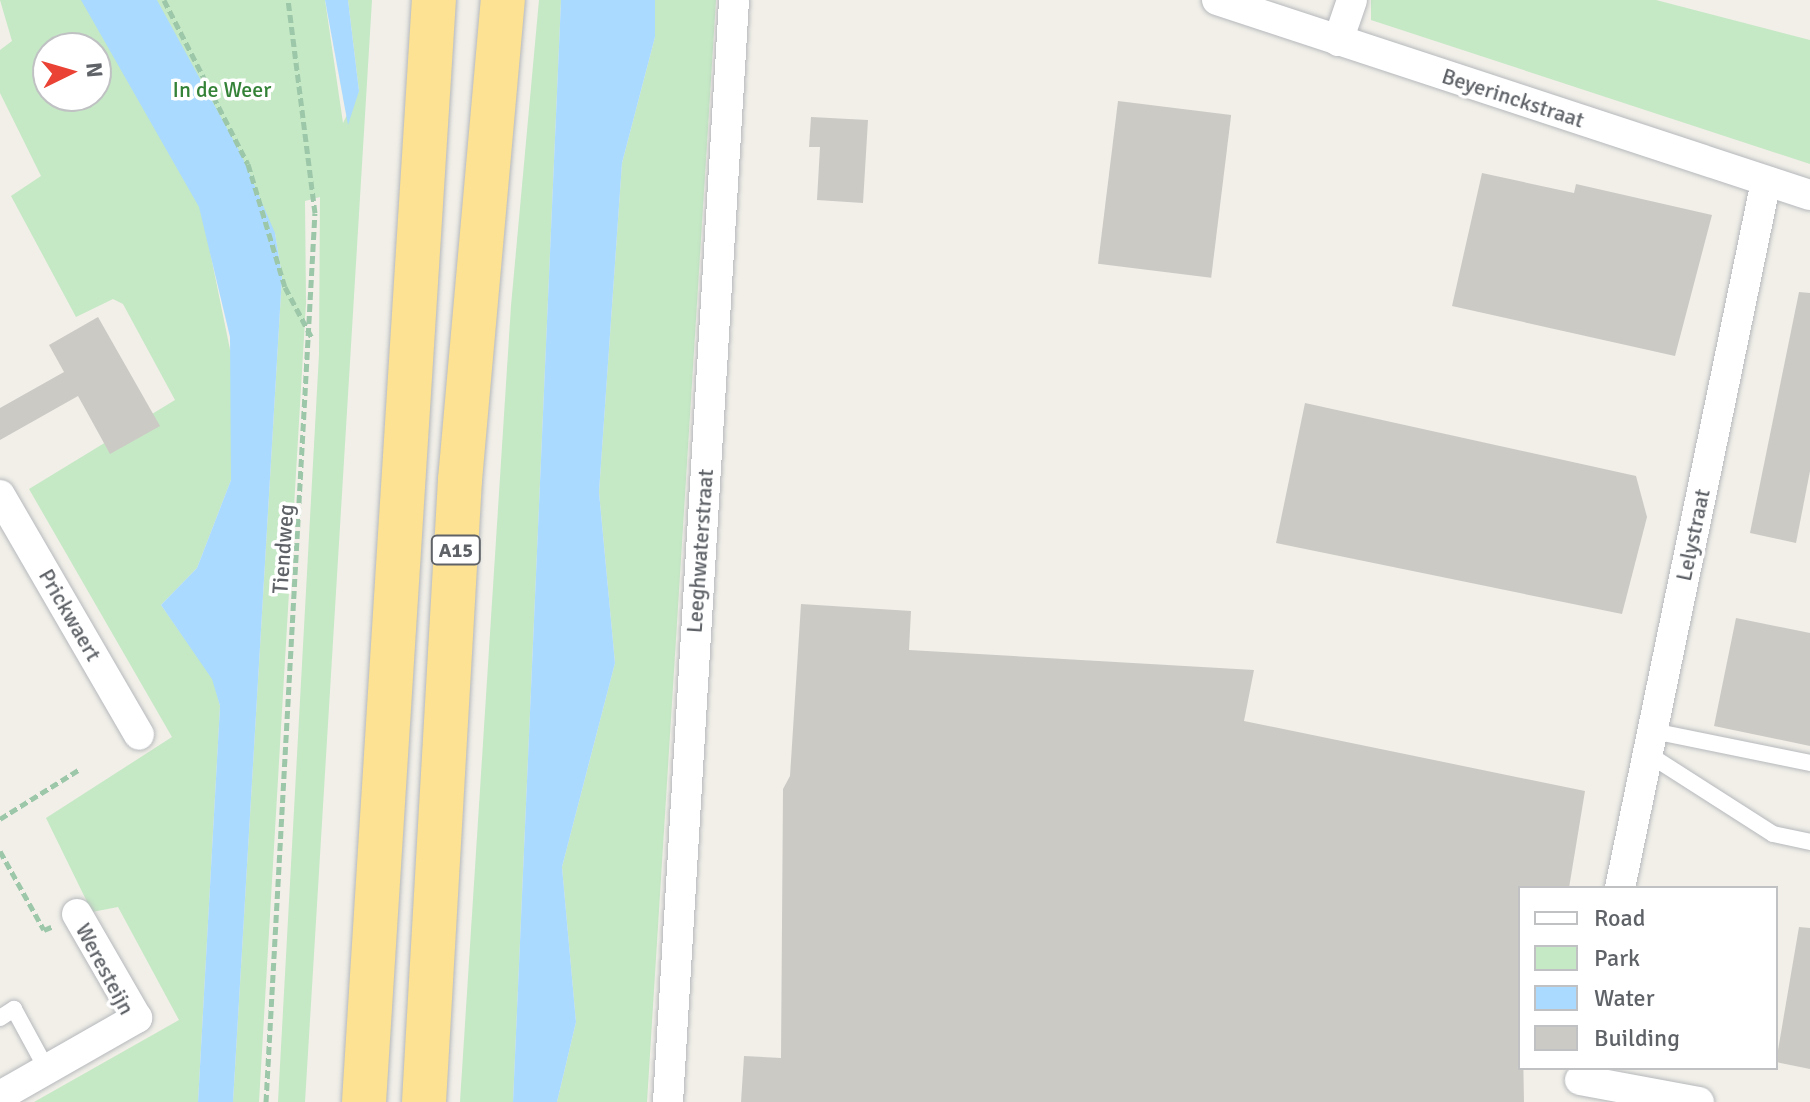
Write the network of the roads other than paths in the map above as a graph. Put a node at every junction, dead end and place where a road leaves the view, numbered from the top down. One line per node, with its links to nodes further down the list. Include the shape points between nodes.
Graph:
1 (434, 0): 20 (highway, A15)
2 (503, 0): 21 (highway, A15, via 460,480)
3 (734, 0): 22 (street, Leeghwaterstraat)
4 (1217, 0): 6 (street, Beyerinckstraat)
5 (1352, 0): 6 (street)
6 (1338, 41): 7 (street, Beyerinckstraat)
7 (1766, 181): 8 (street, Beyerinckstraat); 11 (street, Lelystraat)
8 (1810, 195)
9 (0, 495): 10 (street, Prickwaert)
10 (139, 735)
11 (1650, 742): 12 (lane); 13 (lane, via 1773,834); 14 (street, Lelystraat)
12 (1810, 763)
13 (1810, 842)
14 (1620, 886)
15 (77, 914): 17 (street, Weresteijn, via 137,1018)
16 (0, 1018): 17 (lane, via 14,1009)
17 (46, 1068): 19 (street, Weresteijn)
18 (1580, 1083): 23 (street)
19 (0, 1096)
20 (364, 1102)
21 (424, 1102)
22 (668, 1102)
23 (1699, 1102)

